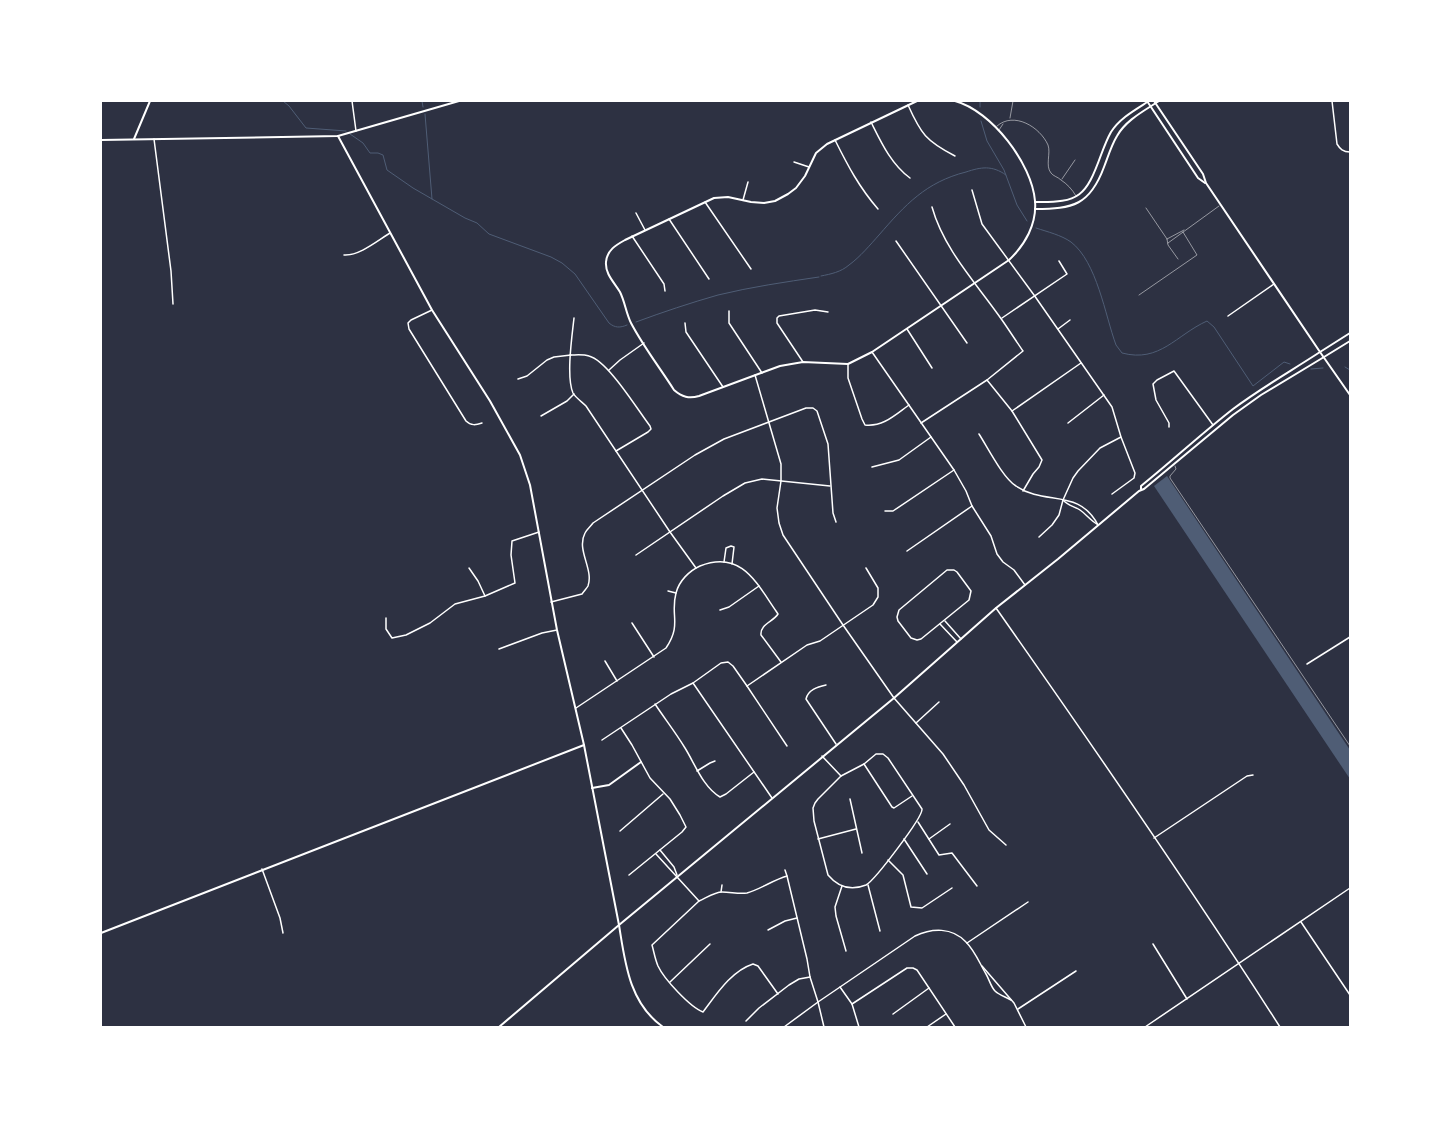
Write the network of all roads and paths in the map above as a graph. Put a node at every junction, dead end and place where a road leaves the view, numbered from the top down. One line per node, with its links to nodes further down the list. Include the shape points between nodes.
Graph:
1 (150, 101): 20 (street)
2 (352, 101): 18 (street)
3 (459, 101): 18 (street)
4 (916, 101): 11 (street)
5 (955, 101): 16 (street, via 973,108)
6 (1013, 101): 13 (lane)
7 (1147, 101): 12 (street); 34 (street, via 1125,116 1111,132 1092,180)
8 (1159, 101): 10 (street)
9 (1332, 101): 24 (street, via 1337,144 1344,152)
10 (1155, 102): 12 (street); 32 (street, via 1203,174)
11 (908, 105): 14 (street); 25 (street, via 923,133 937,147)
12 (1150, 107): 32 (street, via 1198,178); 42 (street, via 1120,132 1112,145 1099,181 1086,197 1062,208)
13 (1010, 120): 15 (lane); 30 (lane, via 1023,122 1038,132 1048,145 1050,172)
14 (871, 122): 23 (street); 29 (street, via 890,157)
15 (1003, 122): 16 (lane); 17 (lane)
16 (996, 128): 17 (street)
17 (998, 130): 37 (street, via 1016,152 1026,171)
18 (356, 131): 19 (street)
19 (338, 136): 21 (street); 48 (street)
20 (134, 139): 21 (street); 22 (street)
21 (154, 139): 64 (street)
22 (101, 140)
23 (835, 140): 28 (street, via 816,153); 41 (street, via 853,176)
24 (1350, 152)
25 (955, 156)
26 (1074, 160): 30 (lane)
27 (794, 162): 28 (street)
28 (809, 167): 35 (street, via 796,188 775,201 764,203)
29 (910, 178)
30 (1062, 180): 34 (lane)
31 (748, 182): 35 (street)
32 (1206, 183): 38 (street)
33 (972, 190): 55 (street, via 982,224)
34 (1076, 196): 37 (street, via 1059,202)
35 (743, 200): 36 (street, via 722,197)
36 (705, 202): 44 (street); 57 (street)
37 (1035, 202): 42 (street)
38 (1220, 205): 45 (lane); 60 (street)
39 (932, 207): 59 (street, via 945,240)
40 (1146, 208): 50 (lane)
41 (878, 209)
42 (1035, 209): 55 (street, via 1028,237)
43 (636, 212): 46 (street)
44 (669, 219): 46 (street); 58 (street)
45 (1185, 229): 47 (lane); 50 (lane)
46 (645, 230): 49 (street)
47 (1183, 232): 52 (lane); 63 (lane, via 1197,255)
48 (390, 233): 53 (street, via 352,256); 66 (street)
49 (632, 236): 61 (street, via 664,284); 78 (street, via 610,250 606,268 619,290 631,322)
50 (1167, 239): 52 (lane)
51 (896, 241): 65 (street)
52 (1168, 243): 54 (lane)
53 (344, 255)
54 (1178, 259)
55 (1009, 260): 59 (street); 62 (street)
56 (1059, 261): 62 (street, via 1067,274)
57 (751, 269)
58 (709, 279)
59 (975, 283): 65 (street); 71 (street)
60 (1274, 284): 69 (street); 81 (street)
61 (665, 291)
62 (1034, 295): 71 (street); 75 (street)
63 (1139, 295)
64 (173, 304)
65 (942, 305): 74 (street); 79 (street)
66 (432, 310): 101 (street, via 411,320 408,323 409,329 466,421 475,425); 124 (street, via 490,401 520,455 530,485)
67 (730, 311): 89 (street, via 729,323)
68 (828, 312): 84 (street, via 815,310 776,318)
69 (1228, 316)
70 (574, 318): 82 (street)
71 (1002, 318): 92 (street, via 1022,351)
72 (1070, 320): 75 (street)
73 (685, 323): 93 (street, via 686,332)
74 (907, 328): 80 (street); 87 (street)
75 (1058, 329): 85 (street)
76 (1350, 333): 81 (street)
77 (1350, 341): 83 (street)
78 (644, 343): 88 (street); 93 (street, via 674,390 681,396 692,398)
79 (967, 343)
80 (872, 352): 86 (street); 97 (street)
81 (1320, 352): 83 (street); 104 (street)
82 (570, 355): 88 (street, via 594,358); 91 (street, via 547,360 527,376); 94 (street, via 570,382)
83 (1324, 357): 96 (street); 110 (street, via 1246,405)
84 (803, 362): 86 (street); 89 (street, via 780,366)
85 (1081, 363): 95 (street); 98 (street)
86 (848, 364): 97 (street, via 848,378 865,425 874,426 887,421)
87 (932, 368)
88 (609, 370): 109 (street, via 651,429)
89 (762, 373): 90 (street)
90 (755, 375): 93 (street); 100 (street)
91 (518, 379)
92 (987, 380): 98 (street); 102 (street)
93 (723, 387)
94 (574, 394): 99 (street); 109 (street, via 586,406)
95 (1104, 395): 103 (street); 108 (street, via 1115,414)
96 (1350, 396)
97 (909, 405): 102 (street)
98 (1012, 411): 117 (street, via 1042,460)
99 (541, 416)
100 (769, 422): 113 (street, via 781,464); 114 (street, via 806,408 817,411 828,444); 116 (street, via 724,439 695,455)
101 (482, 423)
102 (921, 423): 107 (street)
103 (1068, 423)
104 (1213, 425): 105 (street, via 1174,371 1153,384 1156,400); 115 (street, via 1141,486)
105 (1169, 427)
106 (979, 434): 117 (street, via 1008,478)
107 (931, 437): 111 (street, via 899,460); 112 (street)
108 (1121, 437): 118 (street, via 1136,473 1134,478); 119 (street, via 1100,448 1078,471)
109 (616, 451): 116 (street)
110 (1174, 464): 115 (street); 170 (lane, via 1176,469 1170,478)
111 (872, 468)
112 (954, 470): 120 (street); 121 (street, via 893,511)
113 (781, 481): 114 (street); 125 (street, via 762,479 745,483); 146 (street, via 777,508 783,535)
114 (830, 486): 122 (street)
115 (1141, 489): 123 (street)
116 (643, 491): 125 (street); 139 (street, via 593,523 585,534 583,544 588,585 582,594)
117 (1023, 491): 119 (street)
118 (1112, 494)
119 (1063, 500): 123 (street); 123 (street, via 1082,506); 126 (street, via 1059,516)
120 (972, 506): 127 (street); 134 (street, via 991,536 997,554)
121 (885, 511)
122 (836, 522)
123 (1098, 525): 134 (street)
124 (539, 532): 138 (street, via 512,541 511,555 515,582); 139 (street)
125 (670, 532): 128 (street); 132 (street)
126 (1039, 537)
127 (907, 551)
128 (636, 555)
129 (724, 562): 130 (street); 130 (street, via 726,548 731,546 734,547); 132 (street, via 712,562)
130 (732, 564): 135 (street, via 751,575)
131 (469, 568): 138 (street)
132 (696, 568): 137 (street, via 686,576)
133 (866, 568): 146 (street, via 878,588 878,597 873,605)
134 (1025, 585): 140 (street)
135 (759, 586): 141 (street, via 729,607); 154 (street, via 778,614 762,627 761,635)
136 (668, 591): 137 (street)
137 (676, 593): 152 (street, via 676,629 666,648)
138 (485, 596): 142 (street, via 455,604 430,623 406,635 392,638 386,629)
139 (551, 602): 147 (street)
140 (996, 608): 149 (street); 188 (street)
141 (720, 610)
142 (386, 618)
143 (944, 620): 145 (street); 145 (street, via 969,600 971,594 954,570 947,570 899,610 897,617 911,638 917,640); 149 (street)
144 (632, 623): 152 (street)
145 (940, 624): 150 (street)
146 (843, 625): 154 (street); 160 (street)
147 (557, 630): 151 (street); 163 (street)
148 (1350, 637): 155 (street)
149 (961, 639): 150 (street)
150 (957, 642): 160 (street)
151 (499, 649)
152 (654, 657): 156 (street)
153 (605, 661): 156 (street)
154 (781, 662): 159 (street)
155 (1307, 664)
156 (617, 681): 163 (street)
157 (693, 683): 159 (street, via 721,663 728,662); 162 (street); 176 (street)
158 (826, 685): 167 (street, via 812,690 806,700)
159 (747, 686): 169 (street)
160 (894, 698): 164 (street); 167 (street)
161 (939, 702): 164 (street)
162 (655, 704): 165 (street); 175 (street, via 685,747)
163 (576, 708): 168 (street)
164 (916, 723): 192 (street, via 956,772 989,830)
165 (620, 728): 166 (street); 173 (street)
166 (602, 740)
167 (836, 744): 171 (street)
168 (584, 745): 179 (street); 197 (street)
169 (788, 746)
170 (1350, 746)
171 (822, 756): 178 (street); 182 (street)
172 (715, 761): 175 (street)
173 (641, 762): 179 (street, via 609,785); 180 (street)
174 (864, 764): 178 (street); 181 (street, via 876,754 883,754); 181 (street, via 892,807)
175 (697, 771): 176 (street, via 720,797)
176 (754, 772): 182 (street)
177 (1253, 775): 188 (street, via 1247,776)
178 (841, 776): 189 (street, via 818,799 813,808)
179 (592, 788): 214 (street)
180 (663, 794): 187 (street); 193 (street, via 686,827)
181 (913, 795): 184 (street, via 923,812)
182 (772, 798): 201 (street)
183 (850, 799): 186 (street)
184 (918, 822): 190 (street); 191 (street)
185 (950, 824): 191 (street)
186 (856, 829): 189 (street); 194 (street)
187 (620, 831)
188 (1154, 838): 224 (street)
189 (818, 839): 205 (street, via 828,875 833,882)
190 (904, 839): 196 (street); 199 (street)
191 (929, 839): 206 (street, via 939,855 952,853)
192 (1006, 845)
193 (660, 850): 195 (street); 201 (street)
194 (862, 853)
195 (656, 854): 200 (street); 201 (street)
196 (888, 860): 203 (street); 207 (street, via 903,875 911,907 922,908)
197 (262, 869): 217 (street); 218 (street)
198 (785, 870): 202 (street)
199 (927, 874)
200 (629, 875)
201 (678, 876): 210 (street); 214 (street)
202 (787, 876): 209 (street, via 745,893); 212 (street)
203 (868, 884): 205 (street, via 854,888); 216 (street)
204 (722, 885): 209 (street)
205 (842, 886): 222 (street, via 835,907)
206 (977, 886)
207 (952, 888)
208 (1350, 888): 213 (street)
209 (721, 892): 210 (street)
210 (699, 901): 227 (street, via 652,945 658,967)
211 (1028, 902): 219 (street)
212 (797, 918): 215 (street); 226 (street)
213 (1301, 921): 224 (street); 231 (street)
214 (619, 925): 240 (street); 241 (street, via 630,982 635,994)
215 (768, 930)
216 (880, 931)
217 (101, 933)
218 (283, 933)
219 (967, 943): 223 (street); 228 (street, via 943,930 923,932)
220 (710, 944): 227 (street)
221 (1152, 944): 232 (street)
222 (846, 951)
223 (979, 962): 233 (street); 233 (street, via 993,989)
224 (1239, 963): 232 (street); 249 (street)
225 (1076, 970): 236 (street)
226 (810, 977): 230 (street, via 799,979); 234 (street)
227 (670, 982): 230 (street, via 696,1010 703,1012 716,993 733,976 753,964 758,966)
228 (840, 987): 234 (street); 235 (street)
229 (929, 988): 235 (street, via 917,970 907,968); 237 (street); 238 (street)
230 (778, 994): 239 (street)
231 (1350, 995)
232 (1187, 999): 248 (street)
233 (1011, 1000): 236 (street)
234 (818, 1002): 242 (street); 243 (street)
235 (852, 1004): 244 (street)
236 (1018, 1009): 247 (street)
237 (893, 1014)
238 (946, 1014): 245 (street); 246 (street)
239 (746, 1021)
240 (499, 1027)
241 (663, 1027)
242 (784, 1027)
243 (824, 1027)
244 (859, 1027)
245 (927, 1027)
246 (955, 1027)
247 (1026, 1027)
248 (1145, 1027)
249 (1280, 1027)

